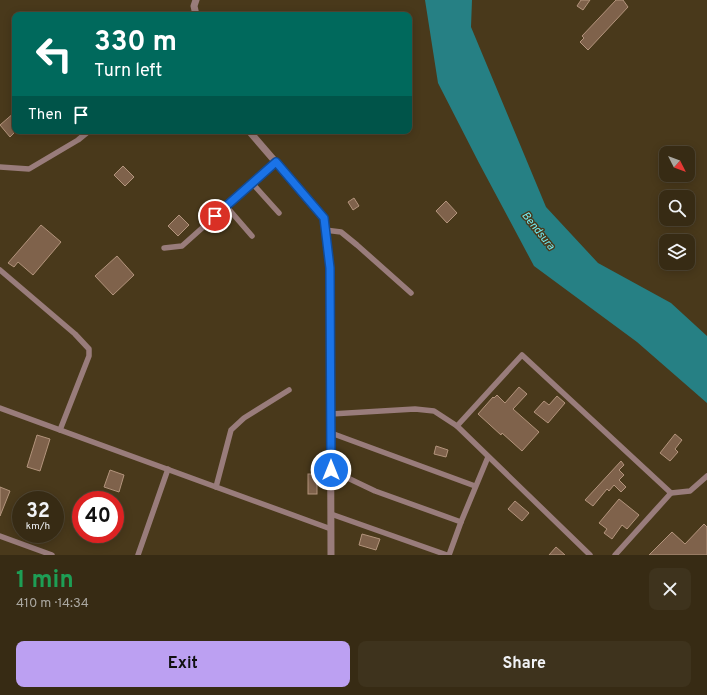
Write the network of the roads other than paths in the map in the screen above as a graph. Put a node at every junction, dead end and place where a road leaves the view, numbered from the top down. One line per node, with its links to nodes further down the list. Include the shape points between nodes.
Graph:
1 (196, 0): 2 (street)
2 (195, 12)
3 (85, 134): 6 (street, via 29,169)
4 (252, 134): 5 (street)
5 (276, 162): 7 (street); 10 (street, via 324,218)
6 (0, 167)
7 (252, 183): 8 (street); 9 (street)
8 (226, 206): 11 (street); 12 (street, via 182,246)
9 (279, 213)
10 (325, 230): 14 (street, via 341,232); 17 (street, via 330,268)
11 (252, 236)
12 (164, 248)
13 (0, 270): 19 (street, via 89,349 89,356)
14 (411, 292)
15 (289, 390): 26 (street, via 244,418 231,430)
16 (0, 408): 19 (street)
17 (331, 414): 18 (street, via 414,409 434,411); 20 (street)
18 (457, 426): 21 (street); 27 (street, via 522,355)
19 (60, 430): 22 (street)
20 (331, 433): 23 (street); 25 (street)
21 (488, 457): 25 (street); 36 (street)
22 (168, 469): 26 (street); 33 (street)
23 (331, 470): 28 (street); 29 (street, via 375,491)
24 (707, 476): 27 (street, via 690,492)
25 (475, 486): 29 (street)
26 (216, 487): 30 (street)
27 (671, 493): 37 (street)
28 (331, 514): 30 (street); 35 (street)
29 (460, 522): 35 (street)
30 (331, 528): 34 (street)
31 (0, 536): 32 (street)
32 (49, 554)
33 (138, 555)
34 (331, 555)
35 (448, 555)
36 (590, 555)
37 (615, 555)

